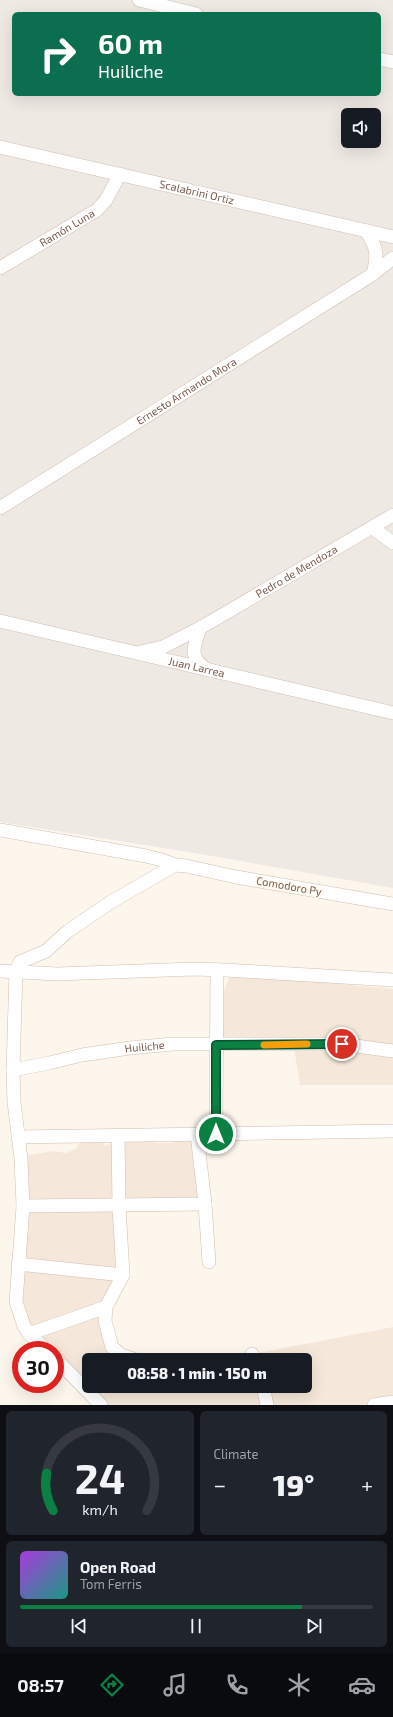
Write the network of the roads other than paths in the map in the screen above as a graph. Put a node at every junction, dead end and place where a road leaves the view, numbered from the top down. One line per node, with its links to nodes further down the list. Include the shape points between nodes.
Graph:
1 (139, 0): 2 (street)
2 (188, 12)
3 (381, 59): 4 (street)
4 (393, 62)
5 (0, 147): 6 (street, Scalabrini Ortiz)
6 (120, 174): 7 (street, Scalabrini Ortiz); 10 (street, Ramón Luna, via 106,200 97,210)
7 (366, 231): 8 (street, Scalabrini Ortiz); 11 (street, via 374,242 376,253)
8 (393, 237)
9 (393, 258): 11 (street, Ernesto Armando Mora)
10 (0, 268)
11 (373, 274): 12 (street, Ernesto Armando Mora)
12 (0, 508)
13 (393, 515): 14 (street, Pedro de Mendoza)
14 (373, 528): 15 (street); 17 (street, Pedro de Mendoza)
15 (393, 543)
16 (0, 621): 18 (street, Juan Larrea)
17 (200, 628): 18 (street, Pedro de Mendoza, via 163,647); 19 (street, via 193,651 196,662)
18 (136, 653): 19 (street, Juan Larrea)
19 (206, 669): 20 (street, Juan Larrea)
20 (393, 713)
21 (0, 830): 22 (street, Comodoro Py, via 146,856)
22 (181, 866): 23 (street, Comodoro Py); 26 (street, via 111,902 68,931 46,951 20,962)
23 (393, 904)
24 (216, 970): 26 (street, via 57,974); 27 (street); 28 (street)
25 (0, 971): 26 (street)
26 (16, 972): 30 (street)
27 (393, 980)
28 (216, 1045): 29 (street, Huiliche, via 342,1044); 30 (street, Huiliche, via 173,1044 130,1048); 33 (street)
29 (393, 1051)
30 (12, 1070): 35 (street)
31 (393, 1131): 33 (street)
32 (197, 1134): 33 (street); 34 (street); 36 (street)
33 (216, 1134)
34 (118, 1135): 35 (street); 38 (street)
35 (18, 1137): 37 (street)
36 (205, 1204): 38 (street); 39 (street)
37 (22, 1206): 38 (street); 40 (street)
38 (119, 1206): 41 (street)
39 (209, 1262)
40 (18, 1264): 41 (street); 43 (street, via 16,1302 20,1318)
41 (123, 1275): 42 (street)
42 (106, 1307): 43 (street); 45 (street, via 105,1321 112,1347)
43 (29, 1334): 44 (street)
44 (36, 1341)
45 (119, 1353)
46 (64, 1367): 49 (street)
47 (264, 1393): 50 (street)
48 (393, 1402): 51 (street)
49 (101, 1405)
50 (267, 1405)
51 (374, 1405)

